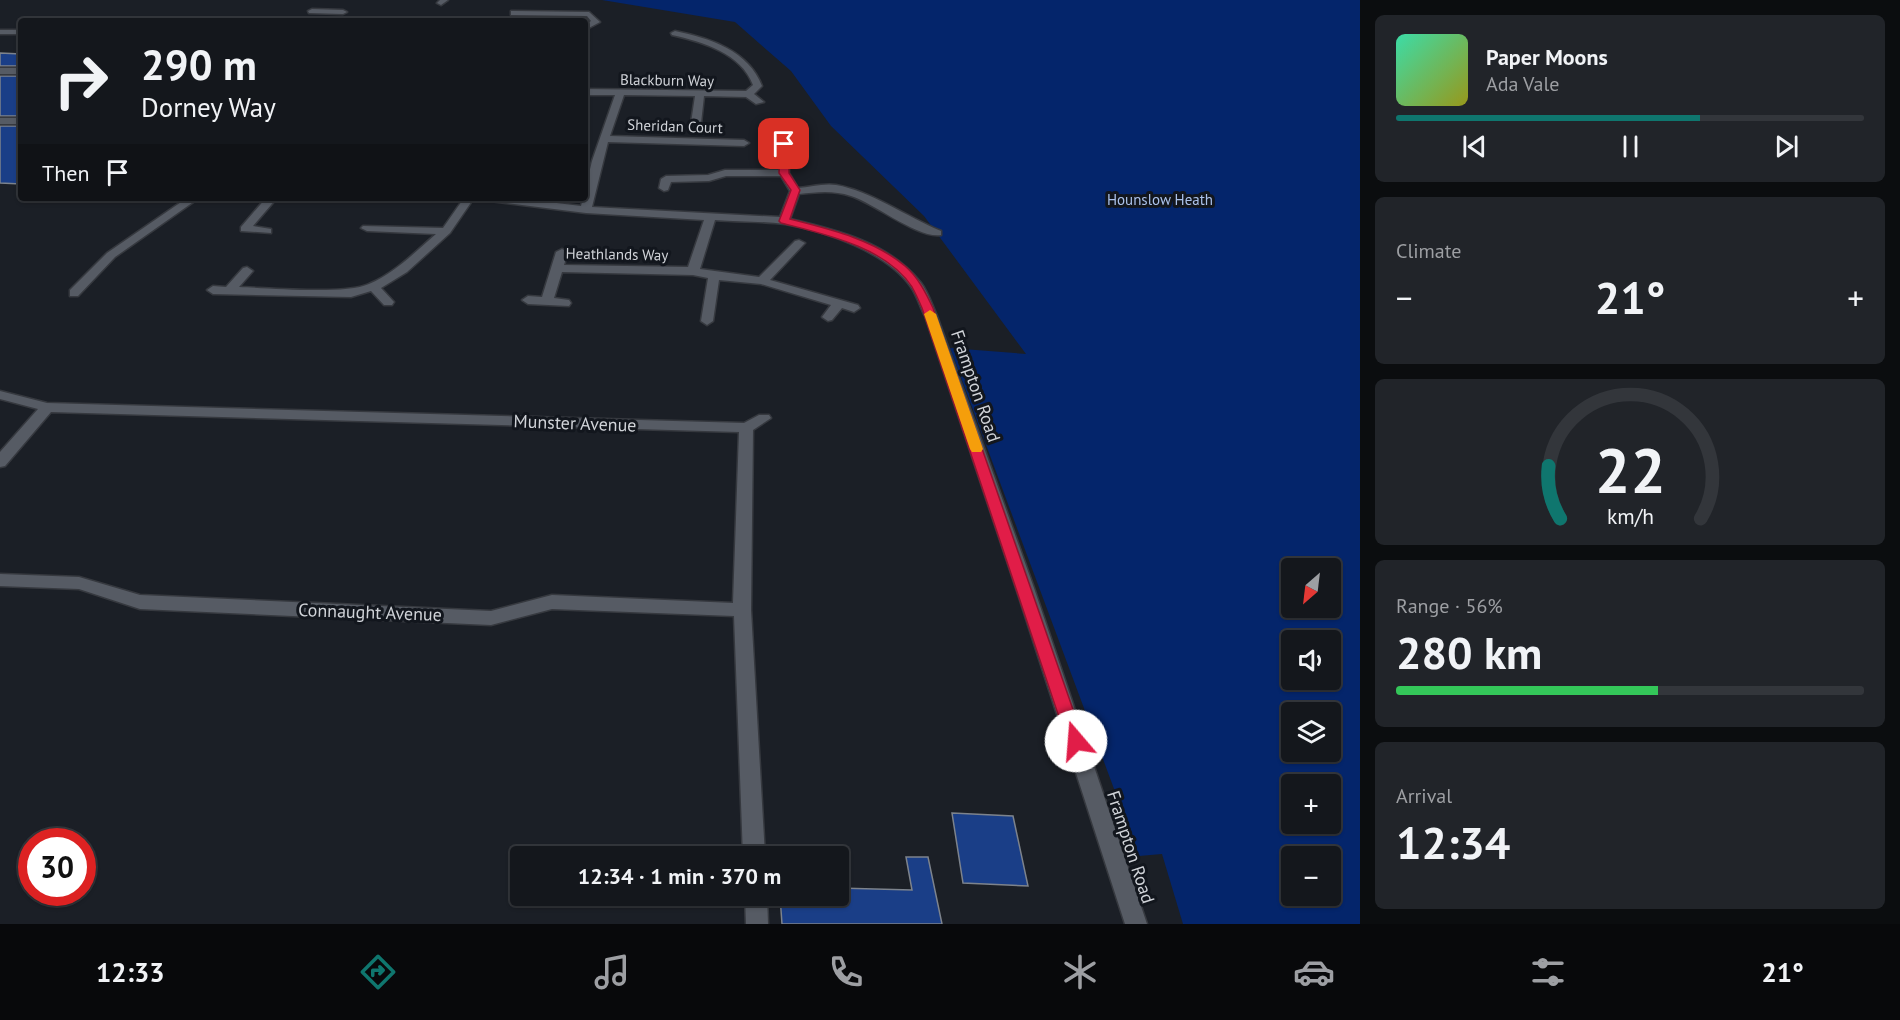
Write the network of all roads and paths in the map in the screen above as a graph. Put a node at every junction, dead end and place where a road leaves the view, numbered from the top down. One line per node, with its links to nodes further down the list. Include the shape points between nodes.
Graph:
1 (312, 11): 2 (street)
2 (325, 12): 3 (street); 5 (street)
3 (343, 12)
4 (514, 13): 6 (street, via 589,14 596,22)
5 (320, 18)
6 (588, 26)
7 (0, 32): 8 (street)
8 (18, 32)
9 (675, 33): 15 (street, Blackburn Way, via 723,48 750,70 758,86)
10 (0, 71): 11 (street)
11 (18, 71)
12 (588, 92): 13 (street, Blackburn Way)
13 (620, 93): 14 (street, Blackburn Way); 20 (street)
14 (700, 94): 15 (street, Blackburn Way); 19 (street)
15 (748, 94): 16 (street)
16 (759, 102)
17 (0, 121): 18 (street)
18 (18, 121)
19 (696, 123)
20 (605, 139): 21 (street, Sheridan Court); 24 (street)
21 (744, 143)
22 (784, 144): 25 (street)
23 (588, 161): 24 (street)
24 (597, 161): 32 (street)
25 (784, 173): 26 (street, via 666,179); 27 (street)
26 (664, 188)
27 (795, 190): 34 (street); 39 (street, via 834,188 857,194)
28 (190, 201): 51 (street, via 111,255)
29 (269, 201): 36 (street)
30 (467, 201): 38 (street)
31 (514, 201): 32 (street, Frampton Road)
32 (586, 210): 33 (street, Frampton Road)
33 (711, 216): 34 (street, Frampton Road); 44 (street, Heathlands Way)
34 (784, 221): 70 (street, Frampton Road, via 866,246 902,268 917,286 931,316 1021,577)
35 (230, 229): 36 (street)
36 (244, 229): 37 (street)
37 (267, 231)
38 (446, 231): 40 (street, via 373,229); 48 (street, via 403,268)
39 (937, 233)
40 (370, 242)
41 (799, 243): 47 (street)
42 (562, 252): 43 (street, Heathlands Way)
43 (557, 268): 44 (street, Heathlands Way); 53 (street)
44 (693, 271): 46 (street, Heathlands Way)
45 (247, 272): 50 (street)
46 (714, 276): 47 (street, Heathlands Way); 59 (street)
47 (762, 281): 56 (street, Heathlands Way)
48 (373, 287): 50 (street, via 351,293); 54 (street)
49 (213, 290): 50 (street)
50 (230, 290)
51 (74, 294)
52 (528, 300): 53 (street)
53 (547, 301): 55 (street)
54 (388, 302)
55 (565, 303)
56 (839, 304): 57 (street, Heathlands Way); 58 (street)
57 (854, 308)
58 (828, 317)
59 (707, 321)
60 (0, 395): 61 (street, Munster Avenue)
61 (47, 407): 63 (street, Munster Avenue); 64 (street)
62 (764, 418): 63 (street)
63 (746, 428): 66 (street)
64 (0, 462)
65 (0, 580): 66 (street, Connaught Avenue, via 79,584 140,603 491,618 552,602)
66 (742, 610): 67 (street)
67 (754, 846)
68 (757, 906): 69 (street)
69 (758, 924)
70 (1136, 924)

